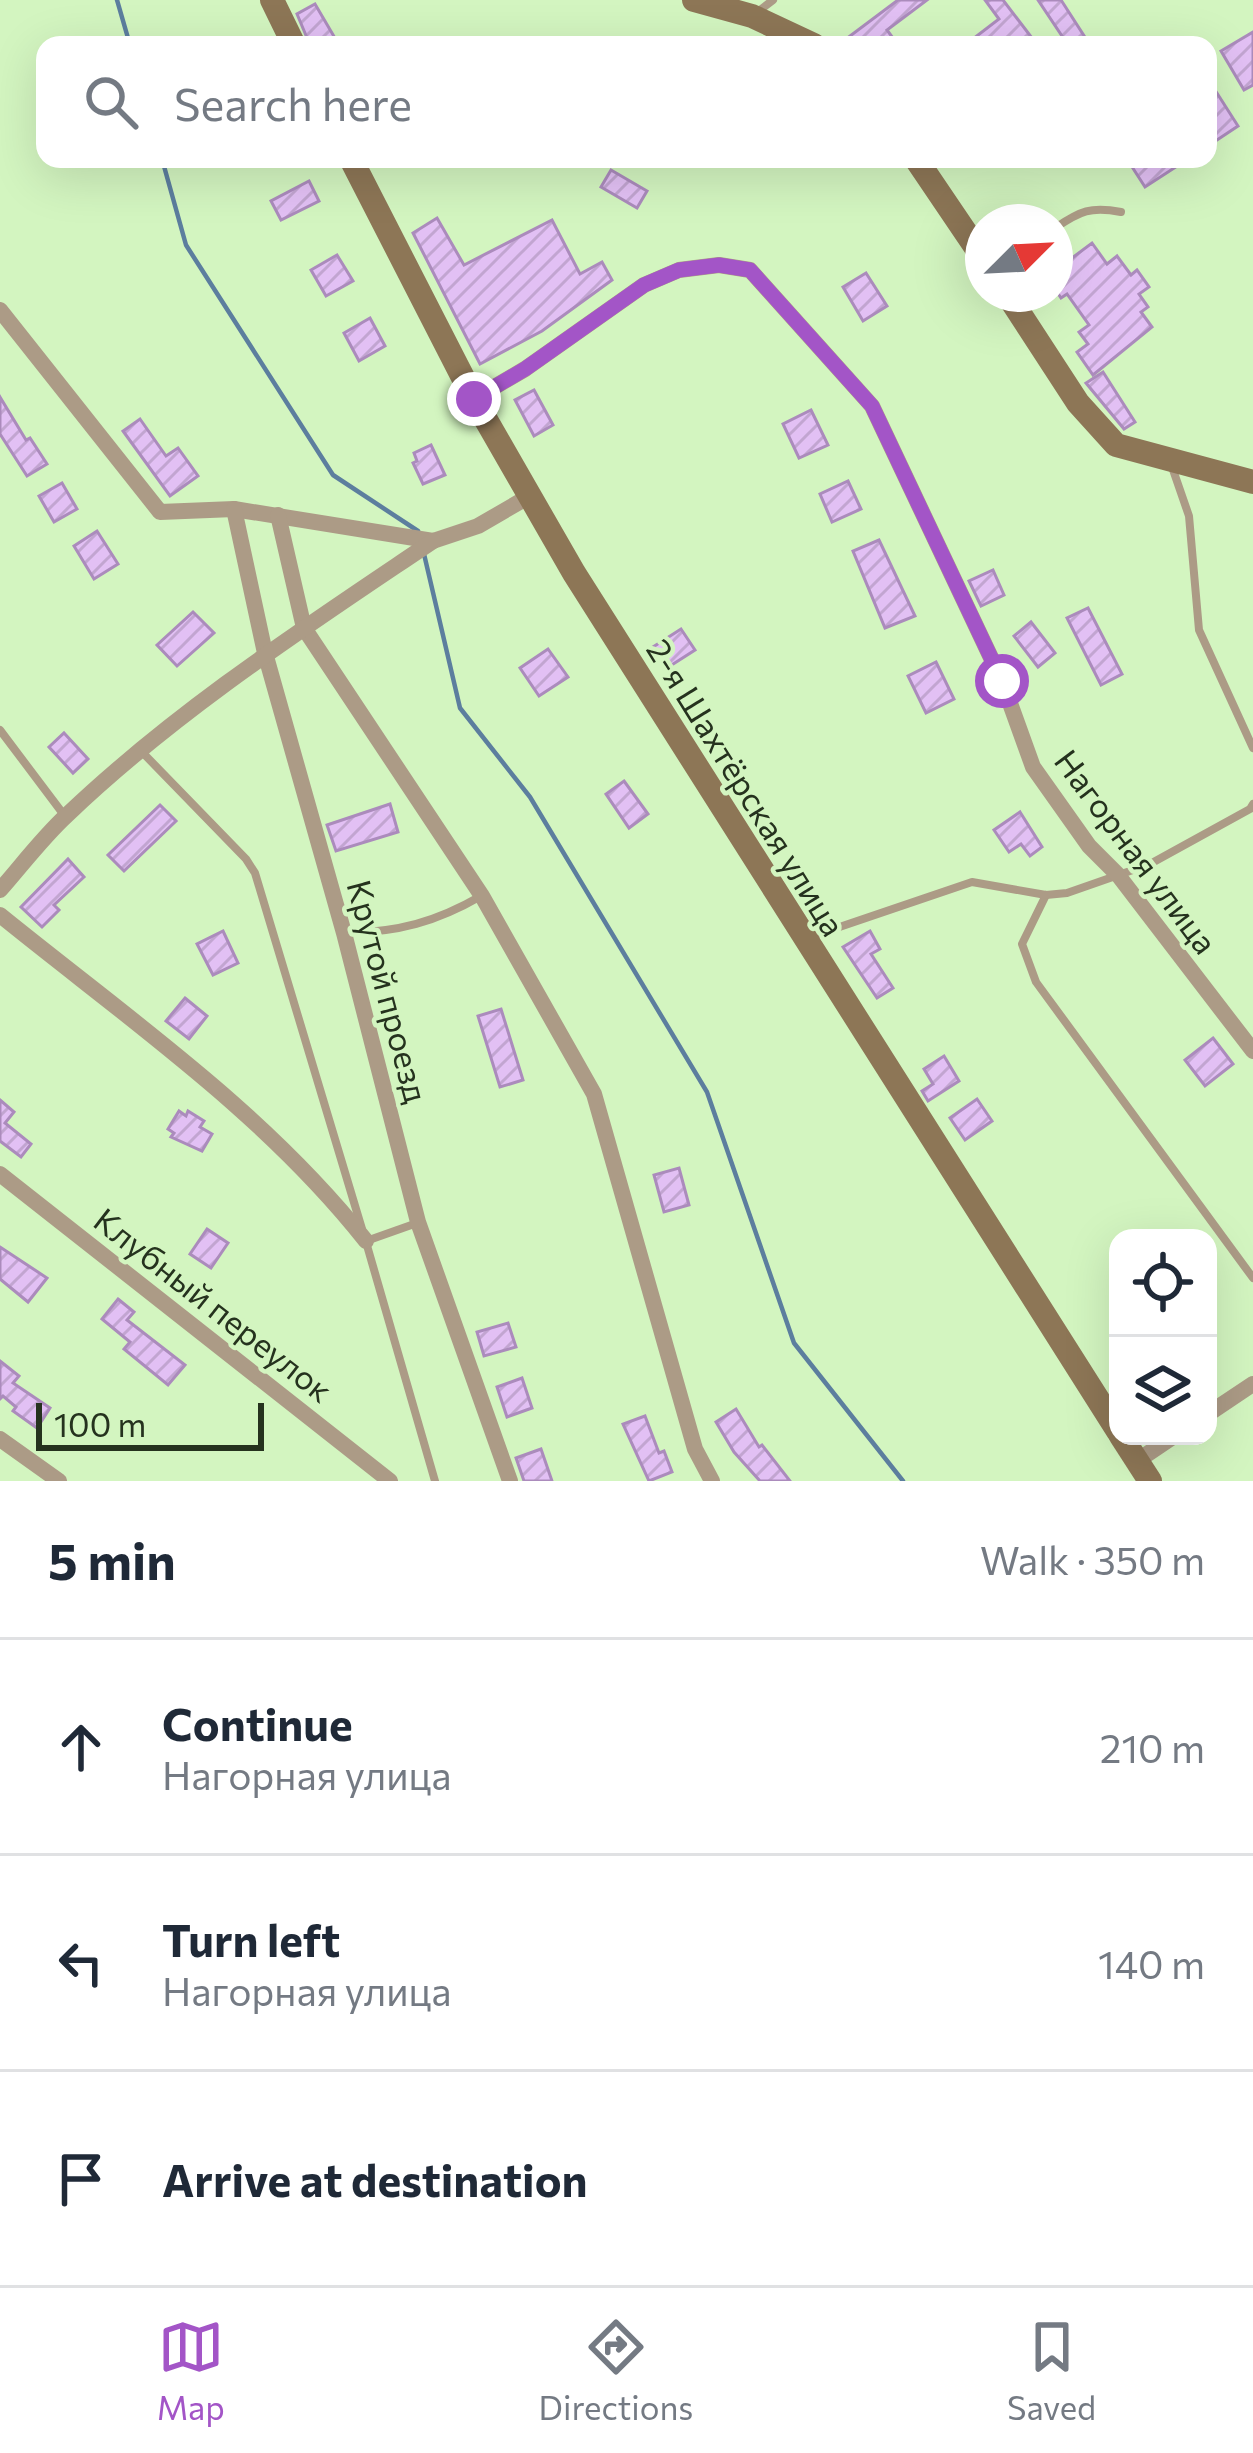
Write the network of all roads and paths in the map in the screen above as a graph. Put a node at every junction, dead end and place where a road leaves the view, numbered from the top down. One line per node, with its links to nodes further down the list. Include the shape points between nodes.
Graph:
1 (272, 0): 5 (main road)
2 (694, 0): 4 (main road)
3 (773, 0): 4 (lane)
4 (752, 16): 6 (main road)
5 (290, 36)
6 (795, 36)
7 (355, 168): 14 (main road, 2-я Шахтёрская улица)
8 (922, 168): 11 (main road)
9 (1121, 212): 10 (lane, via 1095,207)
10 (1073, 215)
11 (965, 232)
12 (0, 310): 18 (street, via 160,512)
13 (1018, 312): 15 (main road, via 1108,437)
14 (474, 399): 17 (main road, 2-я Шахтёрская улица); 28 (street, Нагорная улица, via 644,285 679,270 750,270 872,406 1002,681 1033,767)
15 (1171, 463): 16 (main road); 24 (lane, via 1189,516 1199,630)
16 (1253, 482)
17 (528, 497): 20 (street); 34 (main road, 2-я Шахтёрская улица)
18 (234, 509): 19 (street); 22 (street, Крутой проезд)
19 (278, 514): 20 (street); 21 (street)
20 (433, 542): 21 (street)
21 (304, 628): 22 (street); 30 (street)
22 (265, 653): 25 (street); 33 (street, Крутой проезд)
23 (0, 730): 27 (lane)
24 (1253, 748)
25 (142, 752): 27 (street); 38 (lane, via 255,873)
26 (1253, 804): 28 (lane)
27 (65, 816): 29 (street)
28 (1118, 874): 31 (lane); 35 (street, Нагорная улица)
29 (0, 890)
30 (482, 896): 33 (lane, via 429,923); 51 (street, via 594,1094 695,1449)
31 (1046, 896): 34 (lane, via 972,882); 39 (lane, via 1022,944 1036,982)
32 (0, 915): 38 (street, via 272,1135)
33 (344, 933): 37 (street, Крутой проезд)
34 (803, 940): 42 (main road, 2-я Шахтёрская улица)
35 (1253, 1051)
36 (0, 1174): 48 (street, Клубный переулок)
37 (418, 1222): 38 (lane); 50 (street, Крутой проезд)
38 (366, 1241): 49 (lane)
39 (1253, 1278)
40 (1253, 1384): 41 (street)
41 (1217, 1408)
42 (1109, 1417)
43 (0, 1439): 47 (street)
44 (1127, 1445): 46 (main road, 2-я Шахтёрская улица)
45 (1166, 1445): 46 (street)
46 (1143, 1471)
47 (59, 1481)
48 (390, 1481)
49 (435, 1481)
50 (510, 1481)
51 (712, 1481)

